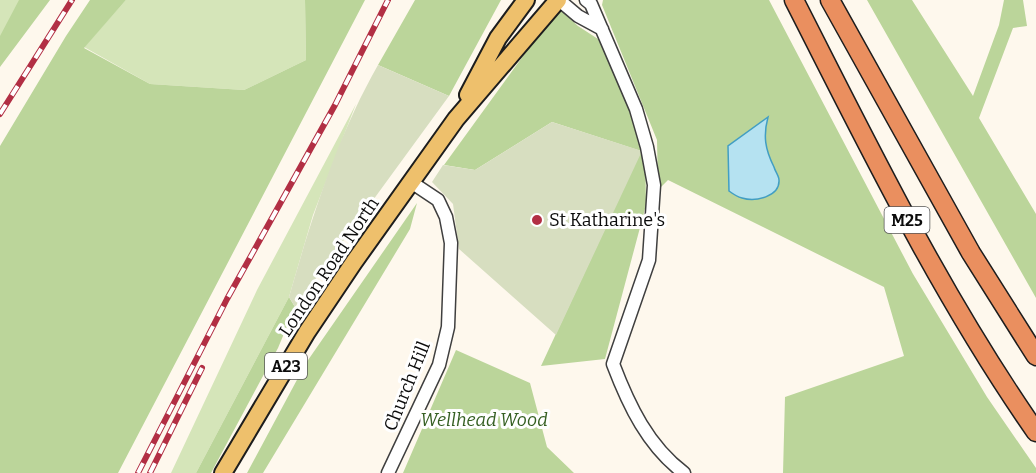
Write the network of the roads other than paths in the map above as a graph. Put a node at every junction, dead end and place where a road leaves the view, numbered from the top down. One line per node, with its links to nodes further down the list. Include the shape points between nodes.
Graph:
1 (526, 0): 7 (main road, London Road North / A23, via 498,38)
2 (559, 0): 6 (street); 7 (main road, London Road North / A23)
3 (794, 0): 10 (highway, M25, via 925,252)
4 (831, 0): 9 (highway, M25, via 966,244)
5 (589, 1): 6 (street)
6 (602, 29): 13 (street, via 636,109 654,185 650,260 613,364 625,397 649,439)
7 (456, 119): 8 (main road, London Road North / A23)
8 (411, 182): 11 (main road, London Road North / A23, via 307,332); 12 (street, Church Hill, via 438,200 446,217 451,243 448,327 439,365)
9 (1036, 356)
10 (1036, 432)
11 (223, 473)
12 (388, 473)
13 (684, 473)

